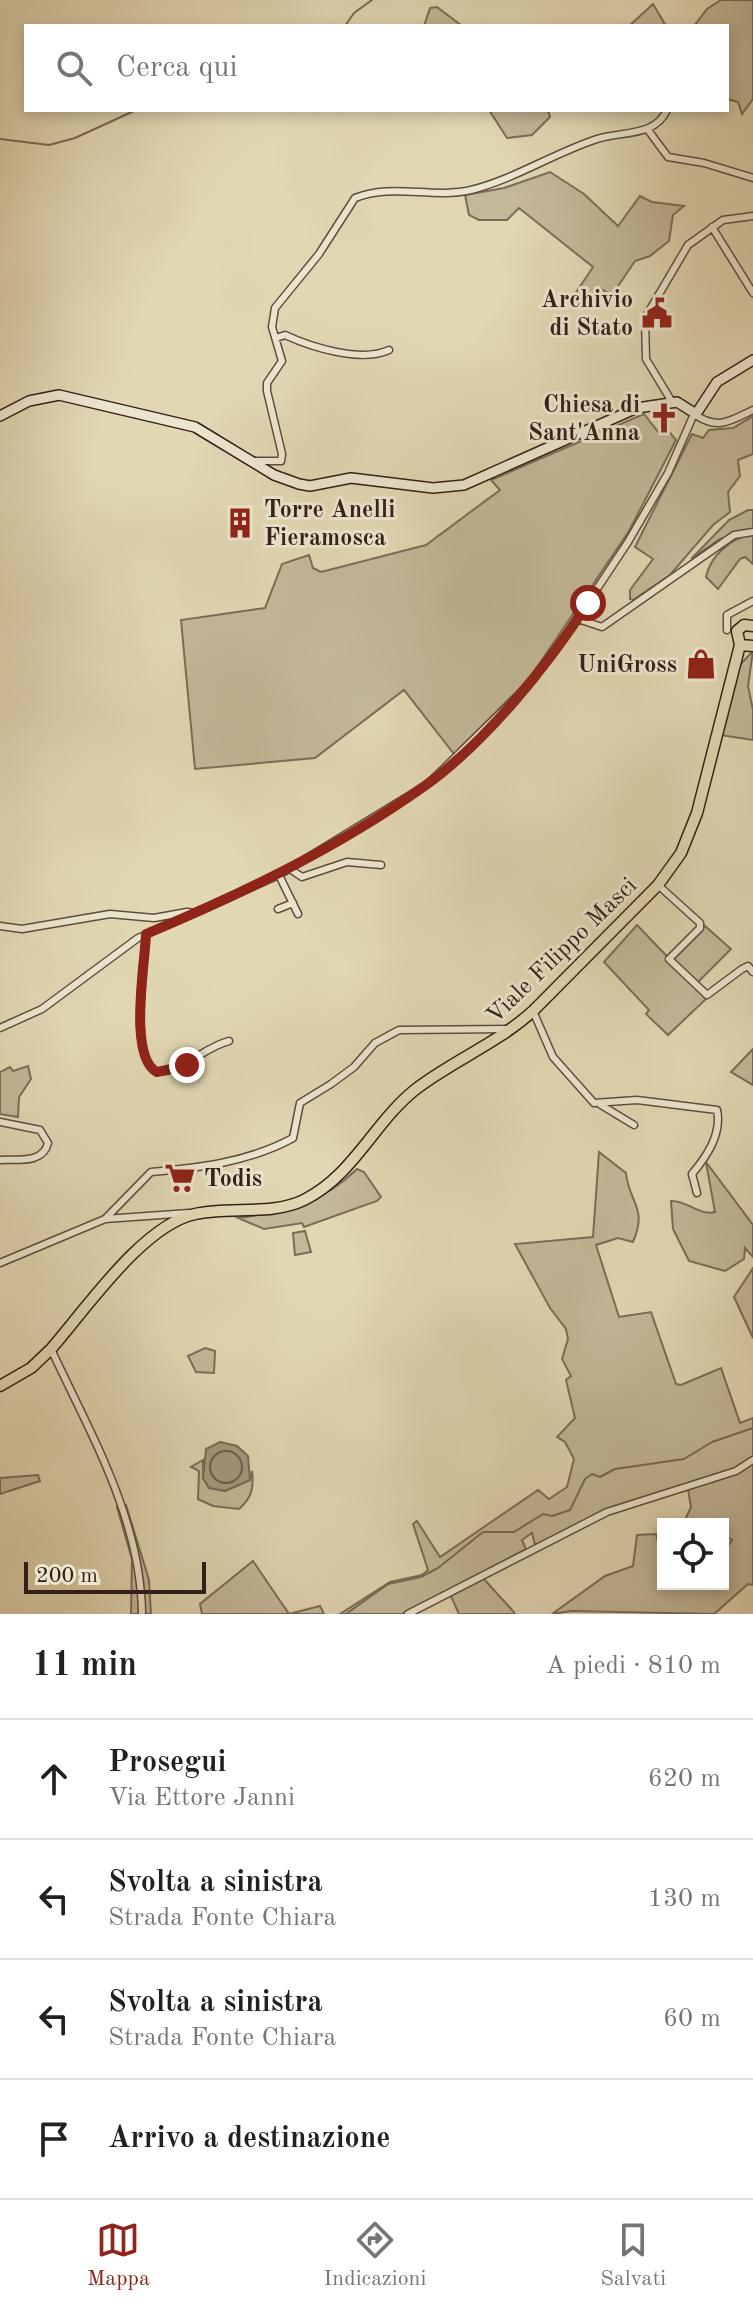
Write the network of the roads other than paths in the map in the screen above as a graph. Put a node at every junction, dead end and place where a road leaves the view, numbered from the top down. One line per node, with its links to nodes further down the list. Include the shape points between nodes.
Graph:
1 (666, 112): 2 (street)
2 (648, 130): 3 (street, via 668,157); 7 (street, via 599,139 471,190 435,195 388,191 355,198 275,308 271,322)
3 (753, 178)
4 (753, 216): 5 (street)
5 (712, 227): 6 (street); 10 (street, via 688,245 643,327 646,359)
6 (753, 293)
7 (276, 338): 8 (street, via 285,335 324,350); 14 (street, via 282,361 267,391 281,461)
8 (389, 350)
9 (753, 360): 12 (street, via 717,382)
10 (674, 402): 12 (street); 14 (street, via 637,408 464,485 433,488 351,478 310,486)
11 (753, 410): 12 (street, via 722,425 710,425)
12 (694, 414): 17 (street, via 668,473)
13 (0, 416): 14 (street, via 29,401 59,395 180,422)
14 (252, 462)
15 (753, 532): 17 (street, via 734,535 602,627)
16 (753, 601): 19 (street, via 727,615)
17 (578, 619): 22 (street, via 527,687 428,784)
18 (752, 624): 20 (main road, Viale Filippo Masci, via 737,631)
19 (727, 630)
20 (747, 646): 24 (main road, Viale Filippo Masci, via 736,664 692,827)
21 (381, 865): 22 (street, via 347,862 302,877)
22 (290, 869): 23 (street)
23 (279, 875): 25 (street); 27 (street)
24 (658, 885): 31 (street, via 700,923 669,959 701,990 707,995 748,966); 32 (main road, Viale Filippo Masci)
25 (293, 903): 26 (street); 28 (street)
26 (278, 909)
27 (195, 913): 29 (street, via 154,918 110,914 22,929); 30 (street)
28 (298, 914)
29 (0, 926)
30 (146, 934): 33 (street, via 42,1009); 35 (street, via 140,1024 149,1066 157,1072 176,1069)
31 (753, 972)
32 (533, 1011): 34 (main road, Viale Filippo Masci); 36 (street, via 553,1057)
33 (0, 1028)
34 (513, 1029): 41 (main road, Viale Filippo Masci, via 414,1091 351,1165 302,1201); 42 (street, via 399,1030 300,1103 293,1138 207,1167 151,1172)
35 (229, 1041)
36 (594, 1103): 38 (street); 40 (street, via 637,1100 717,1110 716,1134 692,1174)
37 (0, 1122): 39 (street, via 40,1130 48,1143 36,1158)
38 (634, 1125)
39 (0, 1160)
40 (697, 1193)
41 (197, 1213): 42 (street); 44 (main road, Viale Filippo Masci, via 148,1237)
42 (105, 1219): 43 (street)
43 (0, 1263)
44 (51, 1349): 45 (main road, Viale Filippo Masci); 47 (street, via 107,1465 140,1570)
45 (0, 1386)
46 (753, 1460): 48 (street, via 736,1471 607,1512)
47 (142, 1614)
48 (408, 1614)

